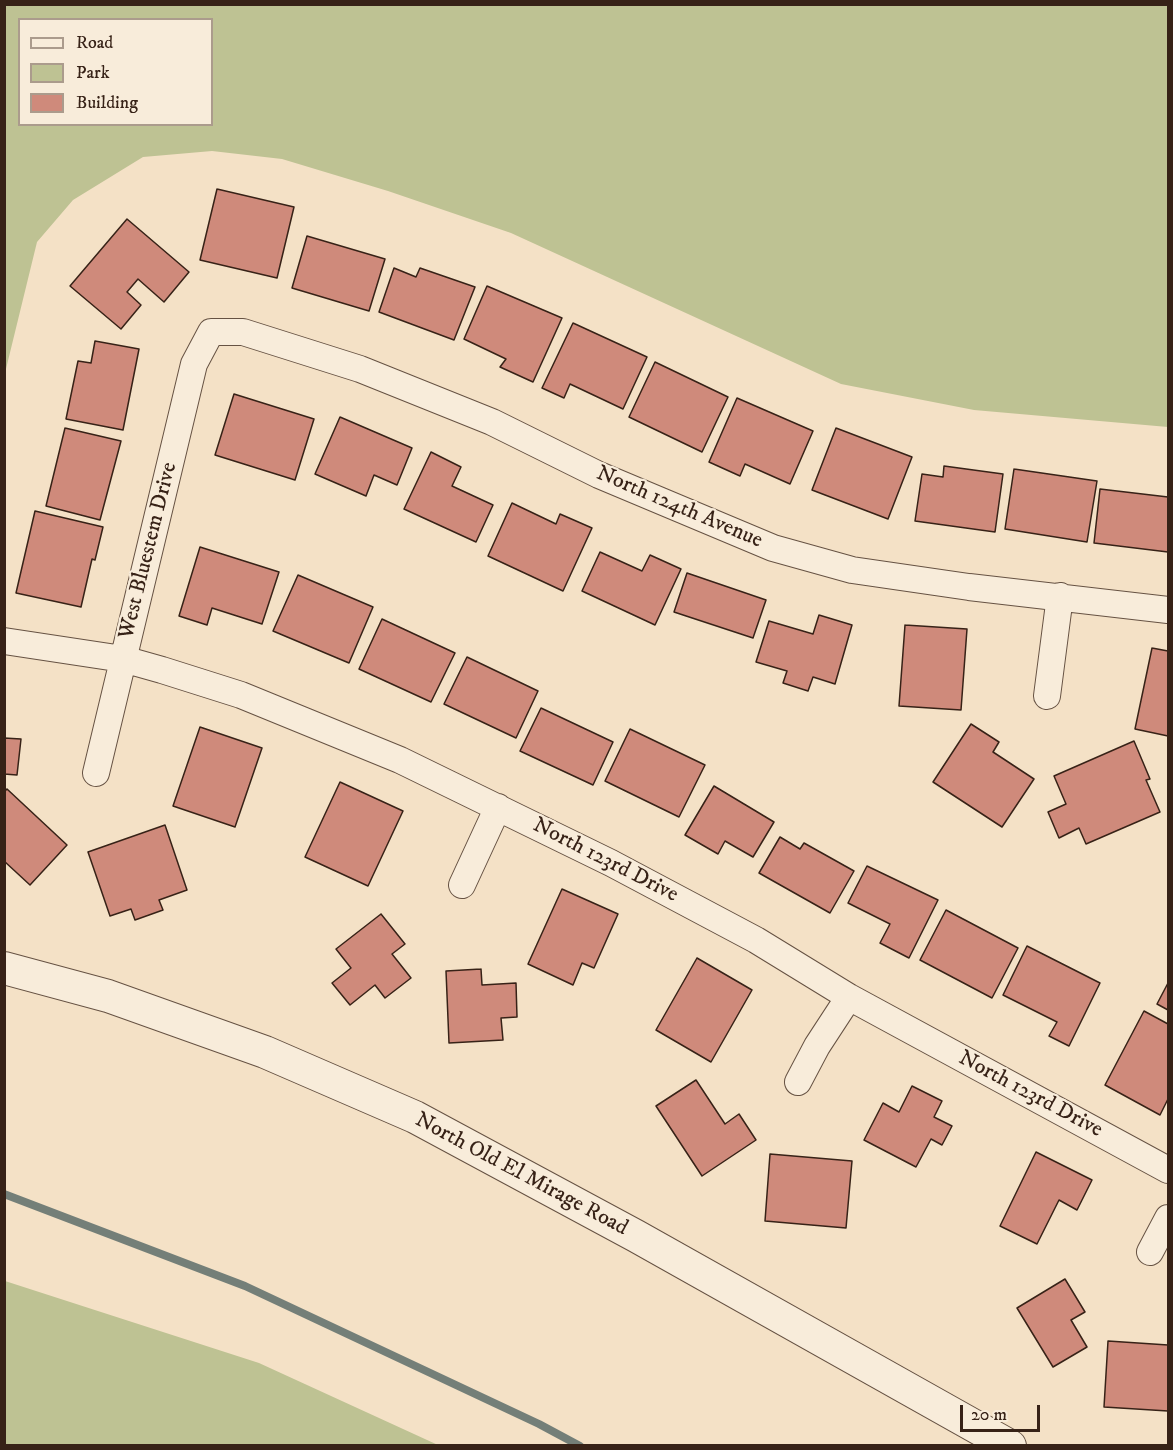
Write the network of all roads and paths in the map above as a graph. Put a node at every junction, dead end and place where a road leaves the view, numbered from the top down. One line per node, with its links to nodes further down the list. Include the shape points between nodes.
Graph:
1 (211, 332): 2 (street, North 124th Avenue, via 243,332 360,369 492,422 599,475 773,548 852,570); 5 (street, West Bluestem Drive, via 194,364)
2 (1060, 596): 3 (street, North 124th Avenue); 6 (street)
3 (1168, 610)
4 (4, 641): 5 (street, North 123rd Drive)
5 (123, 659): 7 (street, West Bluestem Drive); 8 (street, North 123rd Drive, via 241,695 400,760)
6 (1047, 696)
7 (96, 773)
8 (498, 807): 9 (street); 11 (street, North 123rd Drive, via 756,940)
9 (462, 885)
10 (4, 968): 16 (street, North Old El Mirage Road, via 108,996 266,1052 415,1118 636,1236)
11 (849, 997): 12 (street); 13 (street, North 123rd Drive)
12 (798, 1082)
13 (1168, 1170)
14 (1168, 1218): 15 (street)
15 (1150, 1252)
16 (1010, 1446)

